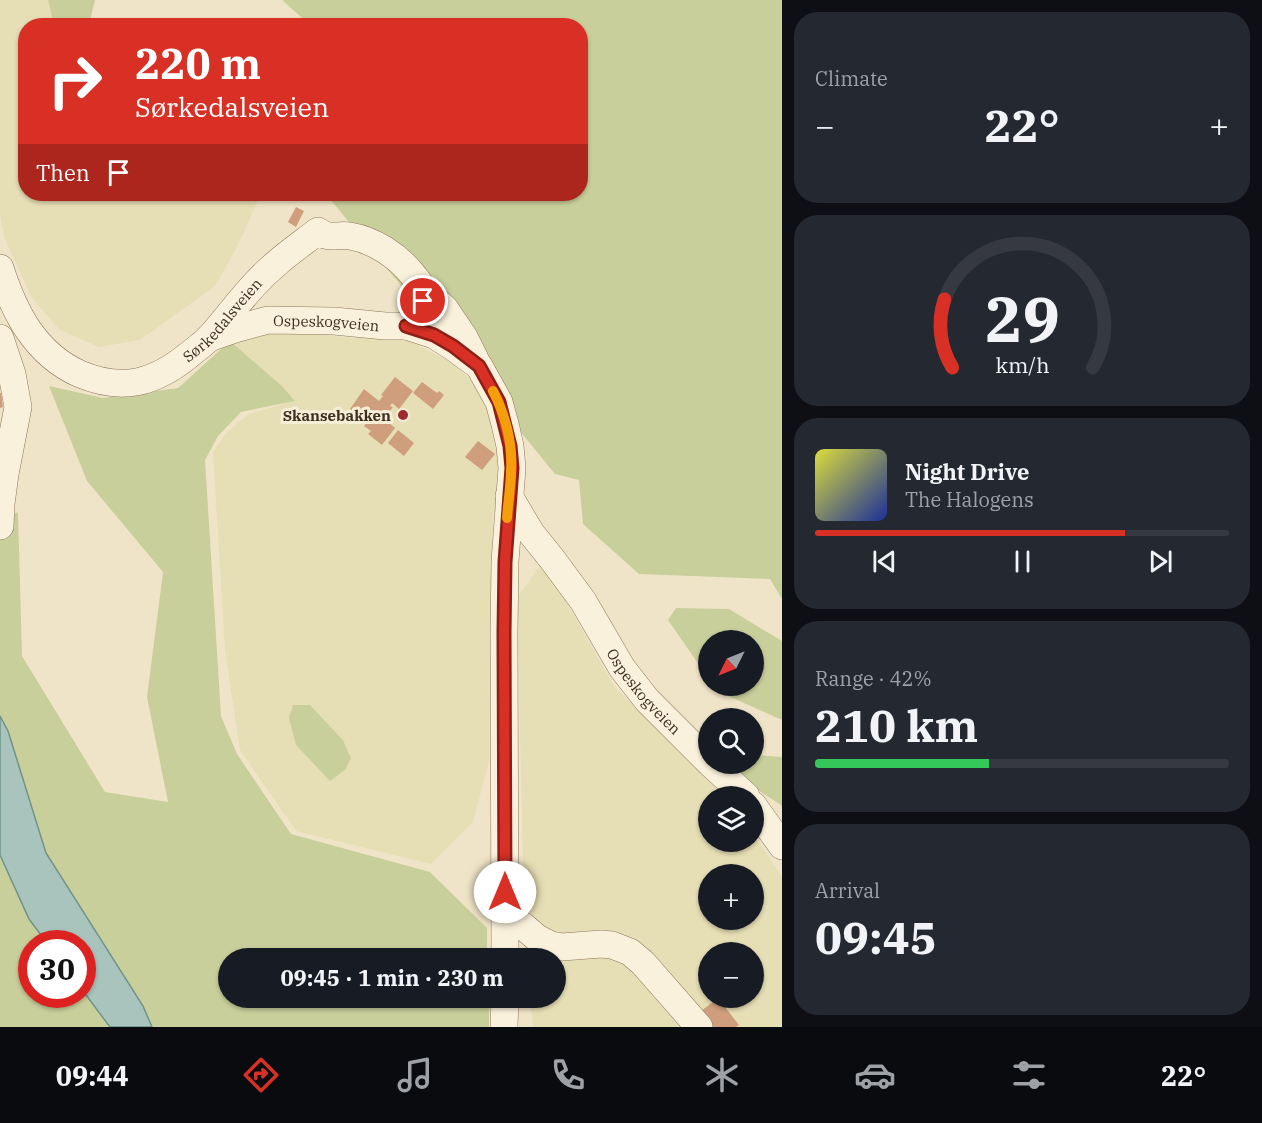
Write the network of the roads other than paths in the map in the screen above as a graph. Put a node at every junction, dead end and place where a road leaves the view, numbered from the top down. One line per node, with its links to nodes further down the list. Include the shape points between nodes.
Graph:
1 (0, 268): 5 (street, Sørkedalsveien, via 9,295 33,336 60,362 90,378 136,383 163,373)
2 (421, 286): 3 (street, via 423,310); 5 (street, Sørkedalsveien, via 406,266 372,243 350,236 325,236 318,231 273,265); 6 (street, Sørkedalsveien, via 445,309)
3 (406, 326): 5 (street, Ospeskogveien, via 268,320); 6 (street, Ospeskogveien, via 434,335)
4 (0, 338): 8 (street, via 18,406)
5 (209, 338)
6 (479, 366): 7 (street, Ospeskogveien, via 499,402 505,424 512,468)
7 (509, 496): 9 (street, Ospeskogveien, via 531,533 583,601 622,668 647,700); 14 (street, Ospeskogveien, via 504,632)
8 (0, 526)
9 (698, 750)
10 (723, 774): 11 (street, Ospeskogveien)
11 (736, 786)
12 (764, 821): 13 (street)
13 (782, 846)
14 (506, 916): 15 (street, Ospeskogveien); 18 (street, via 551,945 601,944 630,952)
15 (506, 948)
16 (505, 1008): 17 (street)
17 (504, 1027)
18 (699, 1027)

